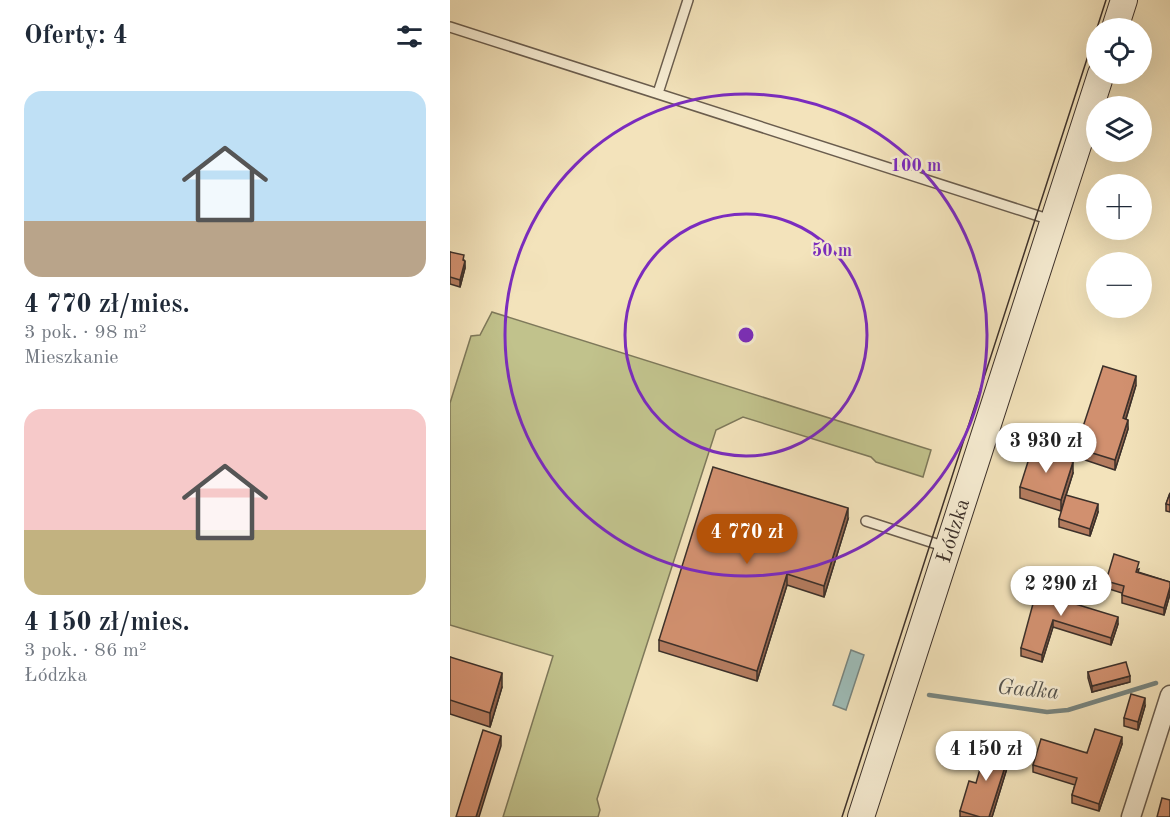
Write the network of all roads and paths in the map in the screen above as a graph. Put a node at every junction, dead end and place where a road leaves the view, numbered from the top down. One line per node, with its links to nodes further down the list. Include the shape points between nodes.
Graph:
1 (688, 0): 6 (lane)
2 (1124, 0): 3 (main road)
3 (1118, 18)
4 (450, 27): 6 (lane)
5 (1098, 84): 7 (main road, Łódzka)
6 (658, 93): 7 (lane)
7 (1053, 221): 9 (main road, Łódzka)
8 (866, 521): 9 (lane)
9 (949, 548): 11 (main road, Łódzka)
10 (1170, 695): 12 (street)
11 (861, 817)
12 (1131, 817)

